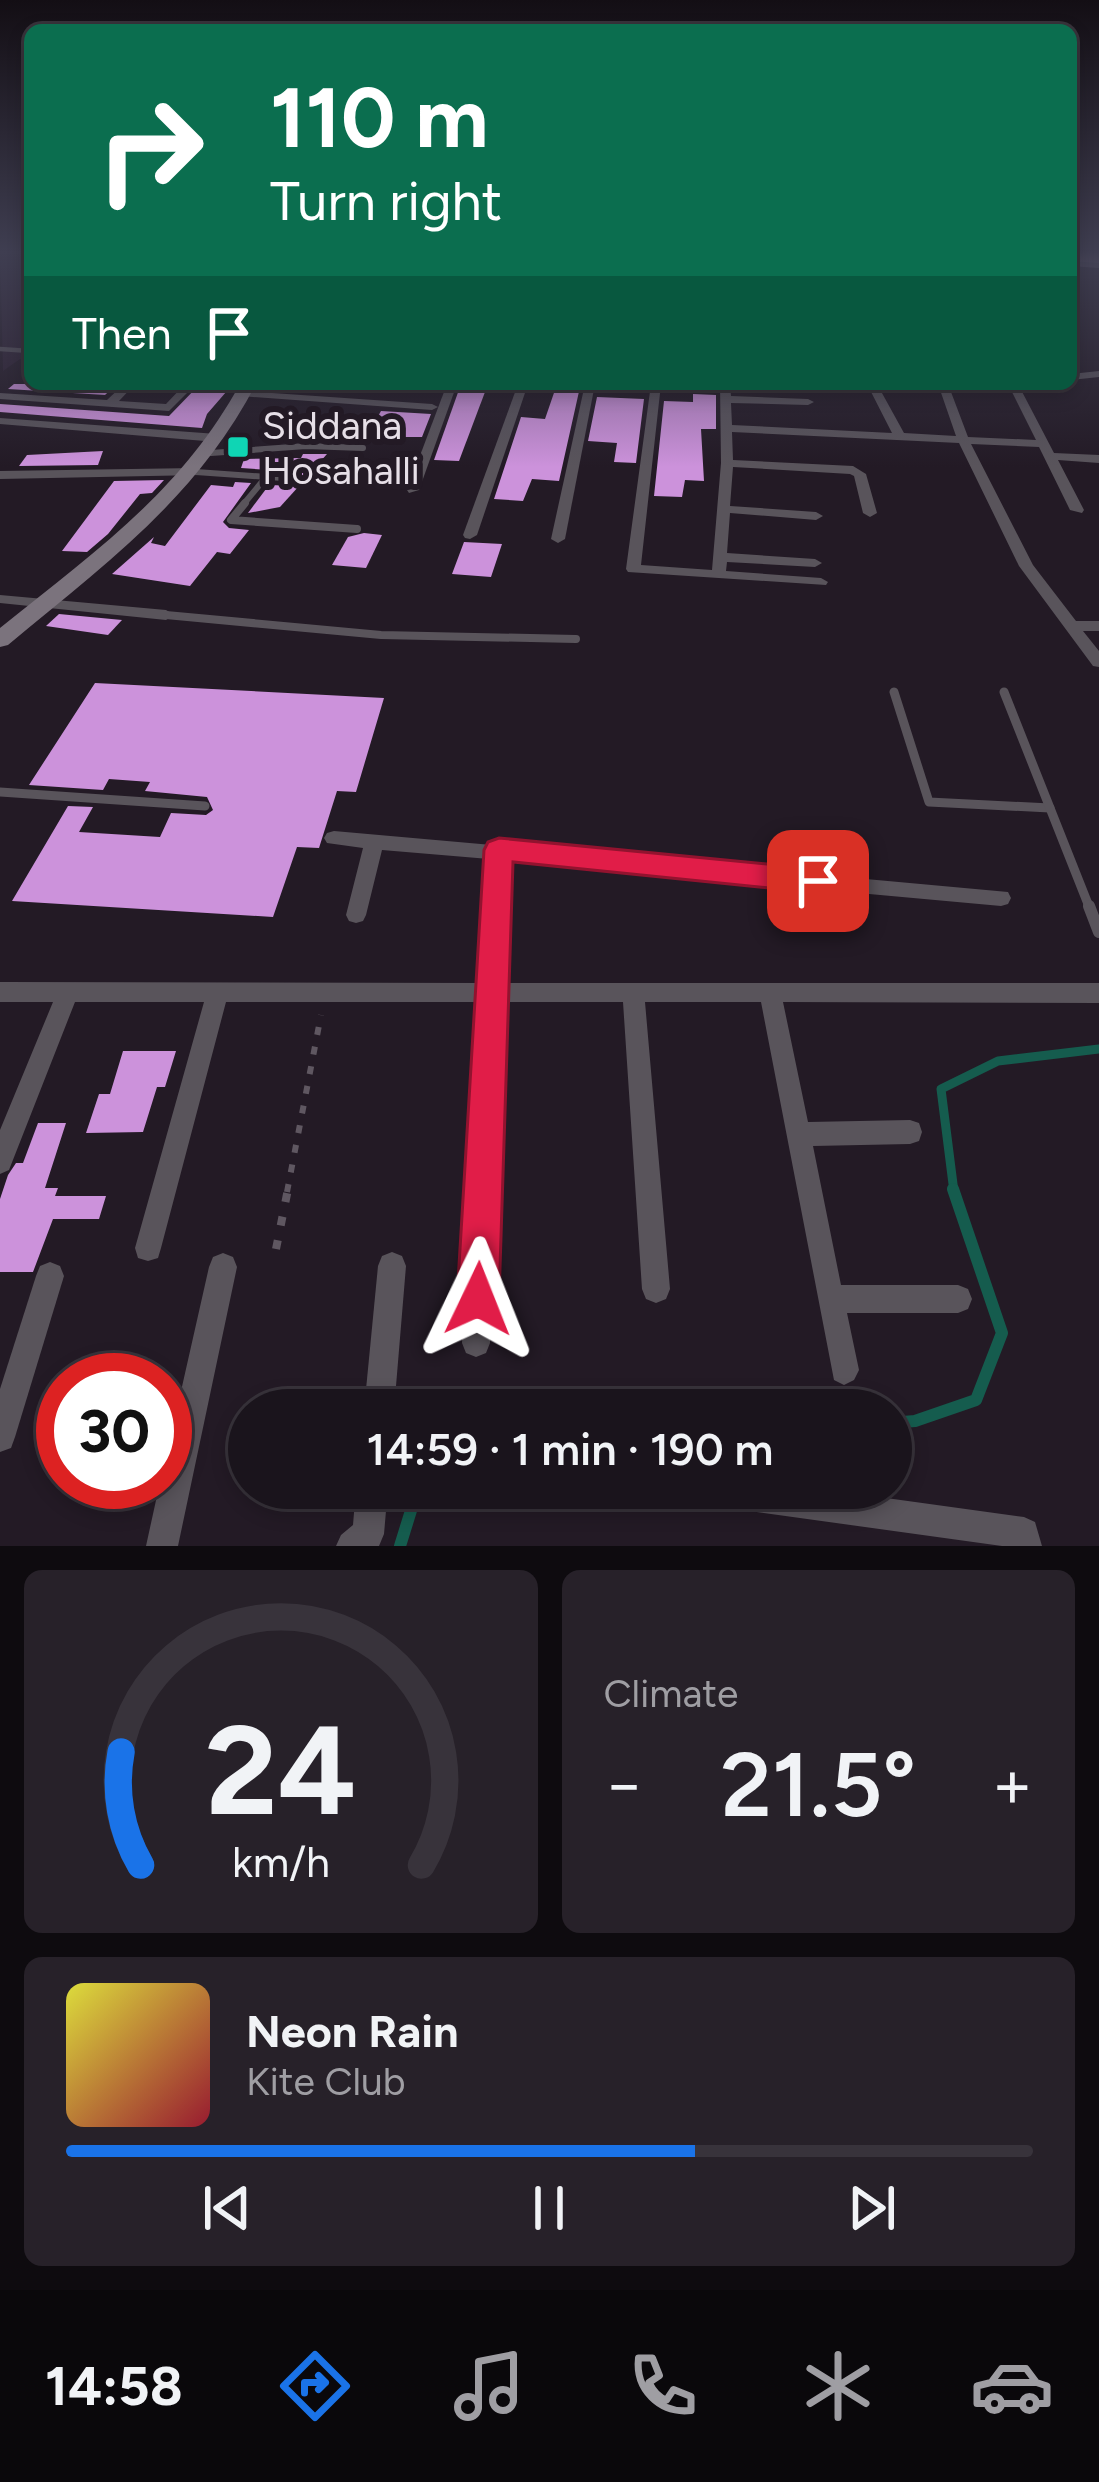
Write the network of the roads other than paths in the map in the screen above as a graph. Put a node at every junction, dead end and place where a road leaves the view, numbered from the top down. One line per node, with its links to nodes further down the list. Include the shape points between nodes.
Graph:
1 (124, 390): 17 (street)
2 (186, 390): 17 (street, via 169,408)
3 (245, 390): 23 (main road)
4 (254, 390): 15 (street)
5 (351, 390): 15 (street)
6 (450, 390): 32 (street)
7 (522, 390): 38 (street)
8 (589, 390): 39 (street)
9 (655, 390): 42 (street, via 633,568)
10 (875, 390): 21 (street)
11 (945, 390): 22 (street)
12 (1016, 390): 25 (street)
13 (725, 391): 16 (street); 20 (street)
14 (0, 396): 17 (street)
15 (344, 401): 18 (street)
16 (808, 402)
17 (109, 404)
18 (432, 407)
19 (0, 422): 23 (street)
20 (727, 428): 21 (street); 27 (street)
21 (901, 438): 22 (street)
22 (964, 441): 25 (street); 47 (street, via 1026,566)
23 (214, 446): 24 (lane); 28 (main road)
24 (363, 448)
25 (1046, 450): 26 (street); 34 (street)
26 (1099, 459)
27 (728, 463): 33 (street); 35 (street, via 853,470)
28 (196, 472): 29 (street); 30 (lane); 45 (main road)
29 (0, 475)
30 (266, 477): 31 (lane); 37 (lane, via 231,520)
31 (297, 479)
32 (413, 490)
33 (725, 509): 36 (street); 40 (street)
34 (1077, 510)
35 (870, 513)
36 (816, 516)
37 (357, 530)
38 (470, 535)
39 (558, 539)
40 (721, 557): 41 (street); 42 (street)
41 (815, 562)
42 (719, 574): 43 (street)
43 (821, 582)
44 (0, 599): 45 (street)
45 (45, 602): 46 (street); 50 (main road)
46 (166, 615): 49 (lane, via 400,636)
47 (1075, 626): 48 (street); 51 (street)
48 (1099, 626)
49 (576, 639)
50 (0, 640)
51 (1099, 662)
52 (894, 692): 56 (lane, via 929,802)
53 (1004, 692): 56 (lane)
54 (0, 792): 55 (lane)
55 (205, 806)
56 (1050, 808): 62 (lane)
57 (334, 838): 58 (street)
58 (374, 843): 59 (street); 61 (street)
59 (499, 850): 60 (street); 66 (street)
60 (1001, 898)
61 (356, 915)
62 (1099, 932)
63 (0, 992): 64 (street)
64 (68, 992): 65 (street); 72 (street)
65 (218, 992): 66 (street); 73 (street)
66 (491, 992): 67 (street); 80 (street)
67 (633, 992): 68 (street); 77 (street)
68 (770, 992): 69 (street); 71 (street)
69 (1099, 992)
70 (910, 1132): 71 (street)
71 (798, 1134): 78 (street)
72 (0, 1161)
73 (148, 1248)
74 (392, 1266): 82 (street)
75 (223, 1267): 86 (street)
76 (50, 1276): 83 (street)
77 (656, 1289)
78 (830, 1298): 79 (street); 81 (street)
79 (958, 1298)
80 (476, 1343)
81 (844, 1370)
82 (381, 1389)
83 (0, 1438)
84 (370, 1509): 87 (street, via 368,1534)
85 (851, 1509): 88 (street, via 1024,1533)
86 (162, 1546)
87 (352, 1546)
88 (1026, 1546)

